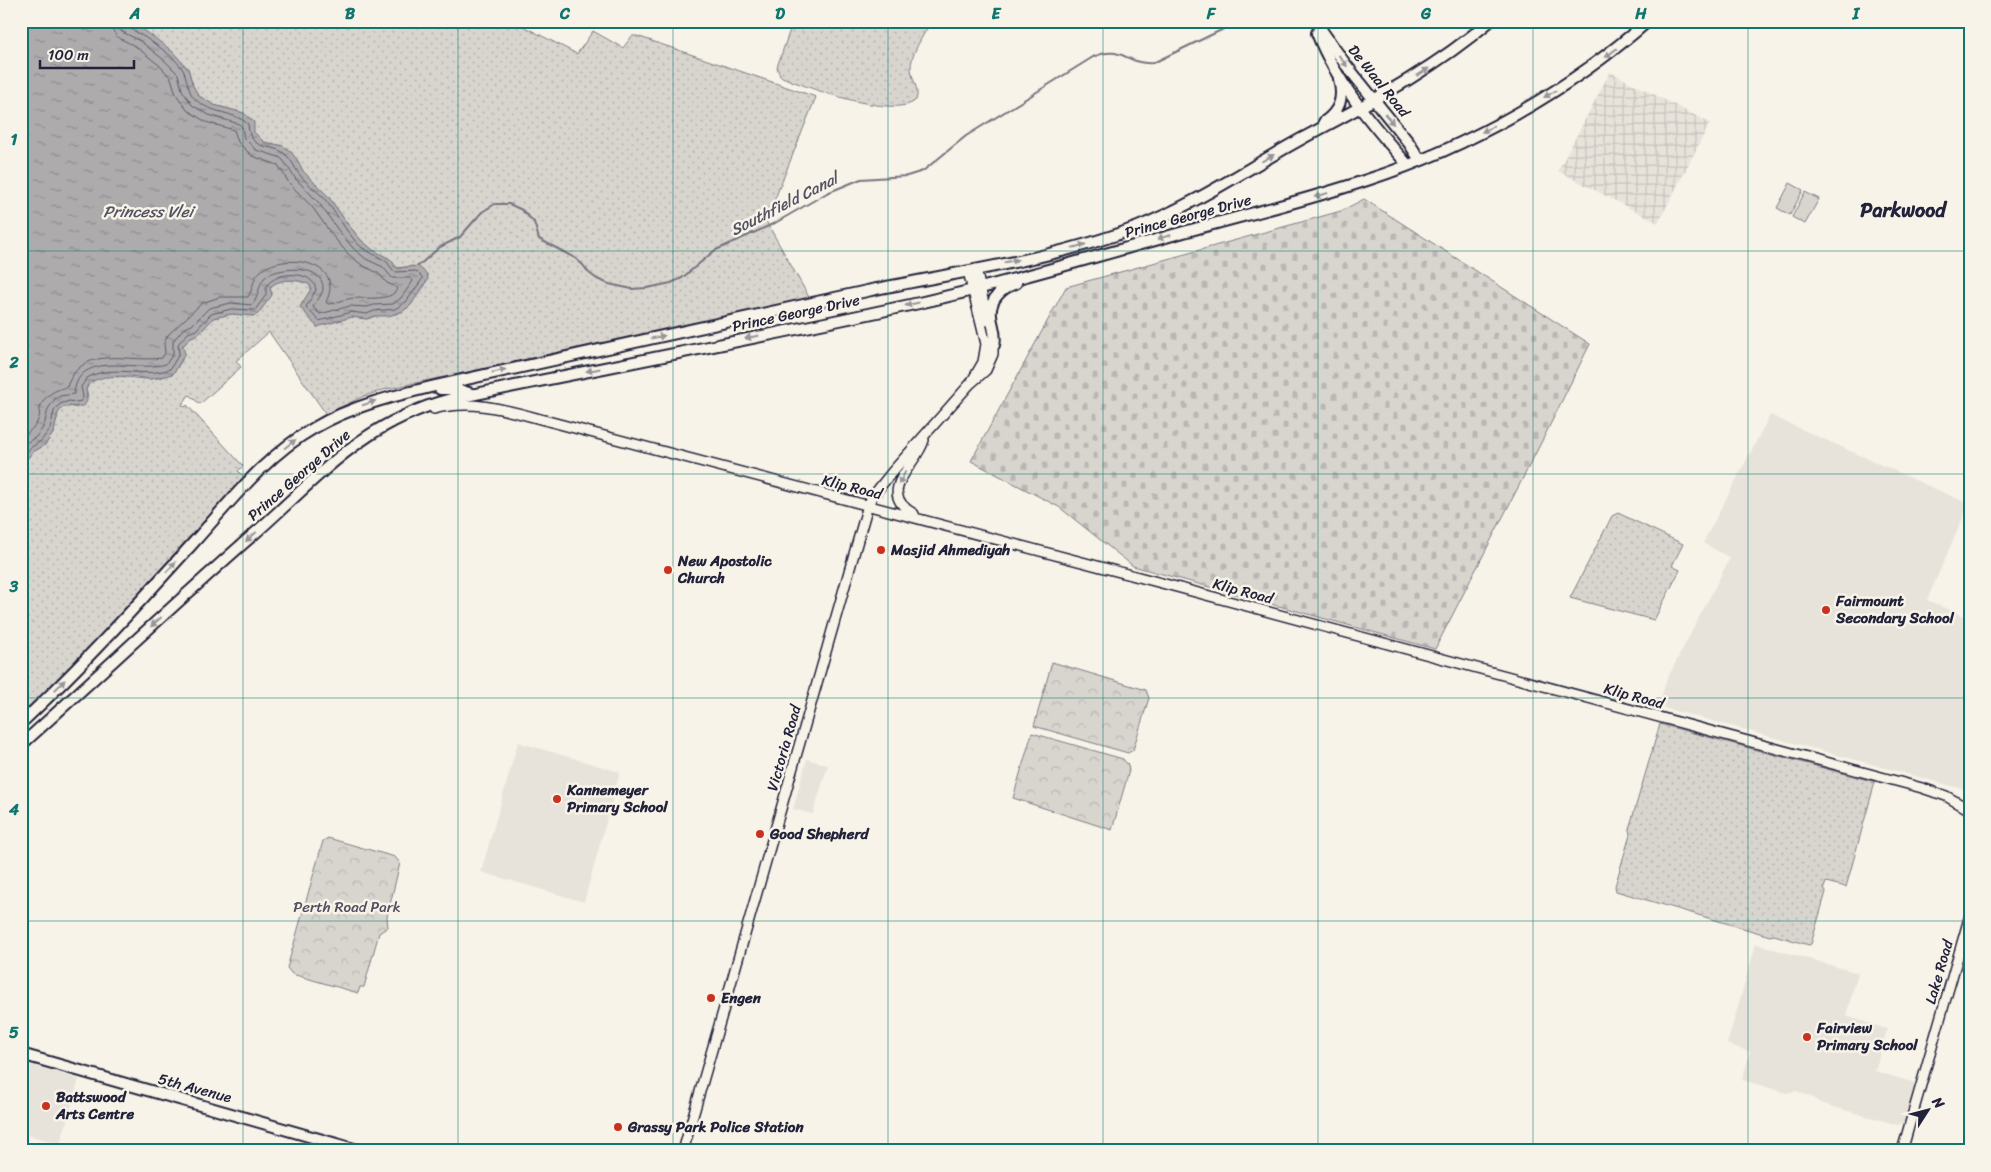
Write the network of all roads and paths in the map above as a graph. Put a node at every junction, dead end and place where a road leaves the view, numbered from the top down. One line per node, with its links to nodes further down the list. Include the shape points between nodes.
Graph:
1 (1314, 21): 4 (main road, De Waal Road); 5 (main road, De Waal Road, one-way to 5)
2 (1490, 21): 5 (main road, Prince George Drive, one-way to 2, via 1449,55)
3 (1648, 21): 8 (main road, Prince George Drive, one-way to 8, via 1569,83 1479,133)
4 (1336, 69): 6 (main road, De Waal Road); 7 (main road, via 1342,91 1340,102 1331,117)
5 (1373, 101): 6 (main road, Prince George Drive); 8 (main road, De Waal Road, one-way to 8, via 1409,142)
6 (1361, 108): 7 (main road, Prince George Drive); 9 (main road, De Waal Road)
7 (1312, 134): 10 (main road, Prince George Drive, one-way to 7, via 1079,246 1138,226 1180,208)
8 (1420, 160): 9 (main road, Prince George Drive)
9 (1408, 165): 11 (main road, Prince George Drive, one-way to 11, via 1327,193)
10 (972, 270): 12 (street, Victoria Road); 15 (main road, Prince George Drive, one-way to 10)
11 (1037, 273): 12 (main road, Prince George Drive); 13 (main road, via 1006,287 994,299 991,313)
12 (976, 288): 13 (street, Victoria Road); 14 (street, Victoria Road, via 986,344 983,362); 16 (main road, Prince George Drive, one-way to 16)
13 (994, 345): 14 (street, Victoria Road, via 988,367)
14 (970, 384): 19 (street, Victoria Road)
15 (413, 391): 16 (main road, via 422,393 450,388); 22 (main road, Prince George Drive, one-way to 15, via 81,664 249,480 276,455 308,431 340,414)
16 (473, 394): 17 (street, Klip Road); 18 (main road, Prince George Drive, via 434,403)
17 (505, 410): 18 (street, Klip Road, via 459,404); 20 (street, Klip Road)
18 (402, 417): 23 (main road, Prince George Drive, one-way to 23, via 363,438 324,468)
19 (925, 436): 20 (street, Victoria Road); 21 (street, one-way to 21, via 918,455 901,477 897,490 903,506)
20 (868, 505): 21 (street, Klip Road); 28 (street, Victoria Road)
21 (925, 520): 24 (street, Klip Road, via 1922,788 1946,796)
22 (21, 723)
23 (21, 745)
24 (1970, 810)
25 (1970, 915): 29 (street, Lake Road)
26 (21, 1054): 27 (main road, 5th Avenue)
27 (361, 1151)
28 (683, 1151)
29 (1902, 1151)

